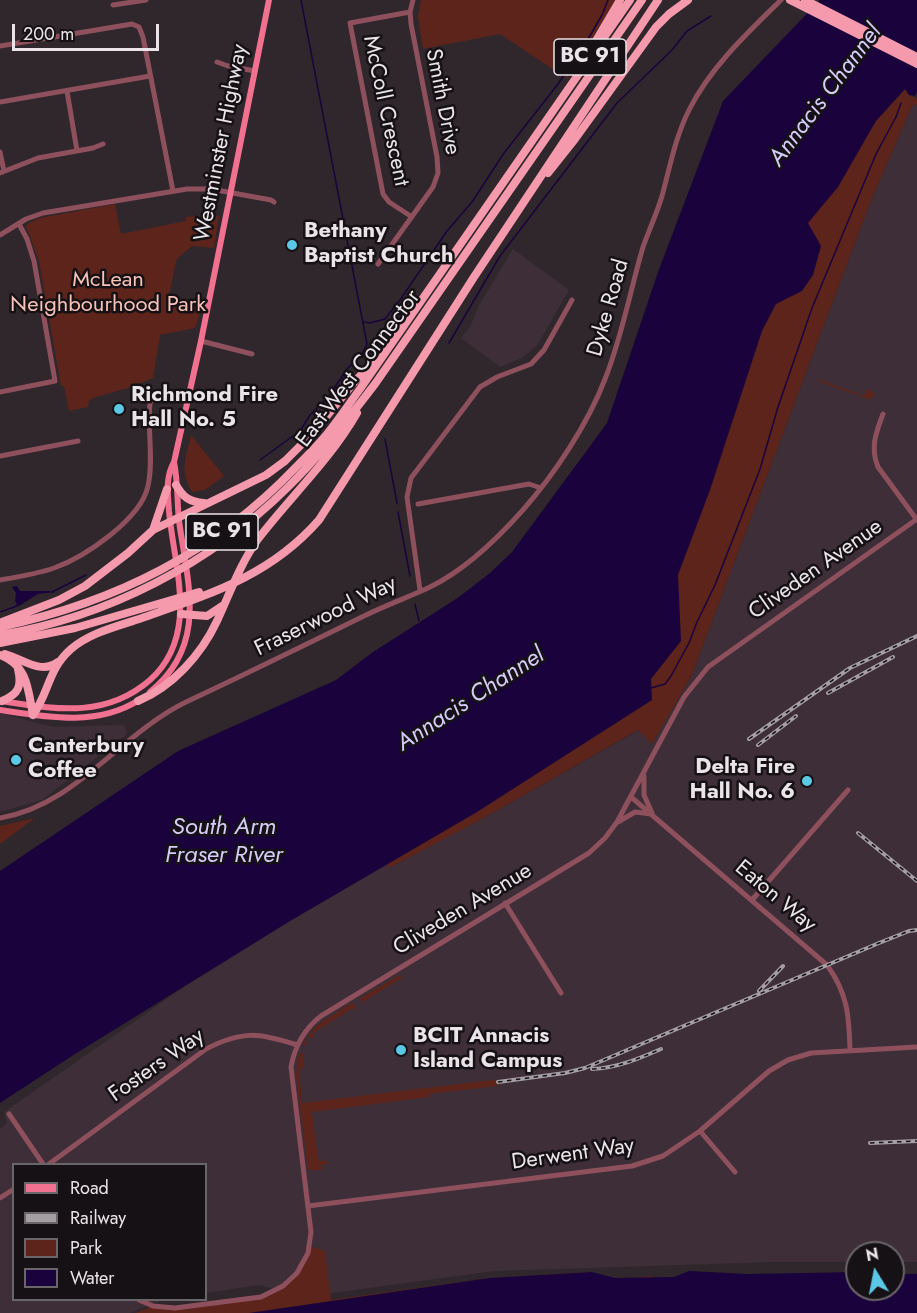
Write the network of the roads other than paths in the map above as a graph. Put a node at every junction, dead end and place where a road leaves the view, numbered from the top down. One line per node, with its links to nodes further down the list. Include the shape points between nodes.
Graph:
1 (146, 0): 12 (street)
2 (269, 0): 19 (main road, Westminster Highway)
3 (413, 0): 14 (street, Smith Drive)
4 (620, 0): 23 (highway)
5 (630, 0): 23 (highway, BC 91)
6 (642, 0): 40 (highway, East-West Connector / BC 91)
7 (658, 0): 31 (highway)
8 (688, 0): 31 (highway, via 650,34)
9 (781, 0): 48 (street, Dyke Road, via 733,49 688,112 644,243 605,380 591,410)
10 (790, 0): 18 (highway)
11 (805, 0): 16 (highway)
12 (125, 2): 13 (street)
13 (113, 5)
14 (410, 12): 32 (street, Smith Drive, via 438,166 435,182); 32 (street, McColl Crescent, via 350,23 382,191 389,202)
15 (0, 46): 20 (street, via 132,24 142,31)
16 (917, 57)
17 (217, 62): 19 (street)
18 (917, 64)
19 (255, 71): 29 (main road, Westminster Highway)
20 (150, 76): 21 (street); 28 (street)
21 (67, 91): 22 (street); 25 (street)
22 (0, 102)
23 (550, 115): 38 (highway, East-West Connector / BC 91)
24 (103, 144): 25 (street)
25 (77, 151): 27 (street, via 38,158)
26 (0, 152): 27 (street)
27 (2, 172)
28 (173, 191): 29 (street, via 200,188); 33 (street, via 43,213)
29 (231, 193): 30 (street); 37 (main road, Westminster Highway)
30 (274, 202)
31 (521, 206): 56 (highway, via 327,511 302,540)
32 (412, 218): 35 (street, Smith Drive)
33 (19, 224): 34 (street); 41 (street, via 34,261 55,381)
34 (0, 235)
35 (378, 264)
36 (573, 300): 58 (street, Fraserwood Way, via 544,350 531,364 480,387 411,478 407,497)
37 (201, 341): 39 (street); 42 (main road, Westminster Highway)
38 (384, 353): 50 (highway, via 285,461 253,483); 62 (highway, East-West Connector / BC 91, via 327,435 262,500 211,541 103,597 36,619)
39 (252, 354)
40 (375, 384): 59 (highway, via 329,456 248,555); 63 (highway, East-West Connector / BC 91, via 288,488 194,561 104,606)
41 (0, 392)
42 (188, 398): 46 (main road, Westminster Highway); 57 (street, via 162,393 150,403 148,487 132,514 94,546 61,565)
43 (884, 414): 53 (street, via 875,435 875,459)
44 (78, 441): 45 (street)
45 (0, 456)
46 (174, 462): 47 (main road, Westminster Highway); 49 (main road, Westminster Highway)
47 (176, 485): 50 (highway, via 188,500); 52 (main road, Westminster Highway)
48 (541, 488): 51 (street, via 528,484); 58 (street, Dyke Road, via 466,564)
49 (167, 489): 54 (main road, Westminster Highway); 55 (highway)
50 (208, 503): 52 (highway)
51 (418, 504)
52 (179, 516): 54 (highway); 60 (main road, Westminster Highway)
53 (917, 520): 73 (street, Cliveden Avenue, via 708,667 684,697)
54 (170, 521): 55 (highway); 61 (main road, Westminster Highway)
55 (153, 530): 62 (highway, via 85,586)
56 (264, 567): 64 (highway, via 109,619); 66 (highway, via 216,590 99,633 77,645)
57 (0, 580)
58 (420, 590): 77 (street, Fraserwood Way, via 182,704 146,726 73,786 28,811)
59 (223, 605): 60 (highway, via 207,616); 69 (highway, via 211,632 188,665 165,686)
60 (191, 612): 61 (highway); 69 (main road, Westminster Highway, via 186,641 174,666)
61 (181, 614): 70 (main road, Westminster Highway, via 171,653 159,672 134,692 89,708)
62 (0, 625)
63 (0, 635)
64 (0, 643)
65 (0, 655): 66 (highway, via 17,657 39,668); 67 (highway)
66 (59, 662): 70 (highway)
67 (17, 665): 68 (highway, via 19,686 10,698); 70 (highway, via 28,682)
68 (1, 701): 70 (main road, Westminster Highway)
69 (138, 701): 72 (main road, Westminster Highway, via 116,711 83,718)
70 (35, 706): 72 (highway)
71 (0, 710): 72 (main road, Westminster Highway)
72 (33, 715)
73 (644, 774): 75 (street, Cliveden Avenue); 76 (street, via 644,795)
74 (848, 790): 79 (street)
75 (632, 797): 76 (street, Eaton Way); 78 (street, Cliveden Avenue)
76 (652, 814): 78 (street, via 635,812); 79 (street, Eaton Way)
77 (0, 818)
78 (617, 822): 80 (street, Cliveden Avenue, via 589,853)
79 (752, 900): 84 (street, Eaton Way, via 818,955 835,975 846,1001)
80 (505, 903): 81 (street); 82 (street, Cliveden Avenue, via 321,1016 306,1028)
81 (561, 993)
82 (297, 1045): 88 (street, Fosters Way, via 255,1034 220,1041); 90 (street, Cliveden Avenue, via 291,1073)
83 (917, 1047): 84 (street, Derwent Way)
84 (850, 1050): 86 (street, Derwent Way, via 811,1053 788,1060 769,1071)
85 (9, 1114): 87 (street)
86 (700, 1131): 89 (street); 90 (street, Derwent Way, via 663,1156 632,1166)
87 (42, 1163)
88 (50, 1163)
89 (735, 1172)
90 (308, 1206): 91 (street, Cliveden Avenue, via 308,1253 297,1273 282,1286 261,1297 175,1308)
91 (143, 1301)

